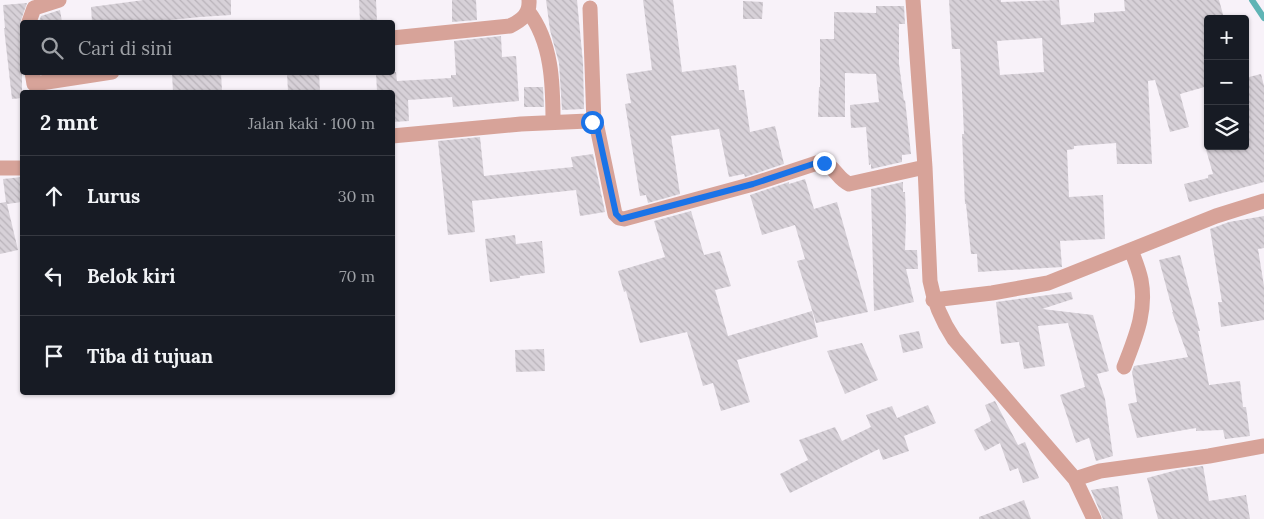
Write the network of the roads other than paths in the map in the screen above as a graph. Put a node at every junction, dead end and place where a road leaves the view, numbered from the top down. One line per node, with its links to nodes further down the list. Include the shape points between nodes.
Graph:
1 (59, 0): 5 (street, via 34,8)
2 (913, 0): 12 (street)
3 (529, 5): 6 (street, via 524,18 510,26); 9 (street, via 545,40 553,89)
4 (590, 8): 10 (street)
5 (30, 20)
6 (395, 38)
7 (32, 75): 8 (street, via 34,84)
8 (92, 75)
9 (553, 122): 10 (street, via 585,121); 11 (street)
10 (594, 124): 12 (street, via 616,214 621,219 753,184 820,162 828,164 849,184)
11 (395, 136)
12 (926, 167): 17 (street)
13 (0, 168): 14 (street)
14 (20, 168)
15 (1264, 201): 16 (street, via 1216,216)
16 (1132, 250): 17 (street, via 1048,283); 18 (street, via 1141,280 1143,312)
17 (933, 300): 20 (street, via 954,339)
18 (1124, 367)
19 (1264, 446): 20 (street, via 1100,471)
20 (1075, 479): 21 (street)
21 (1094, 519)

